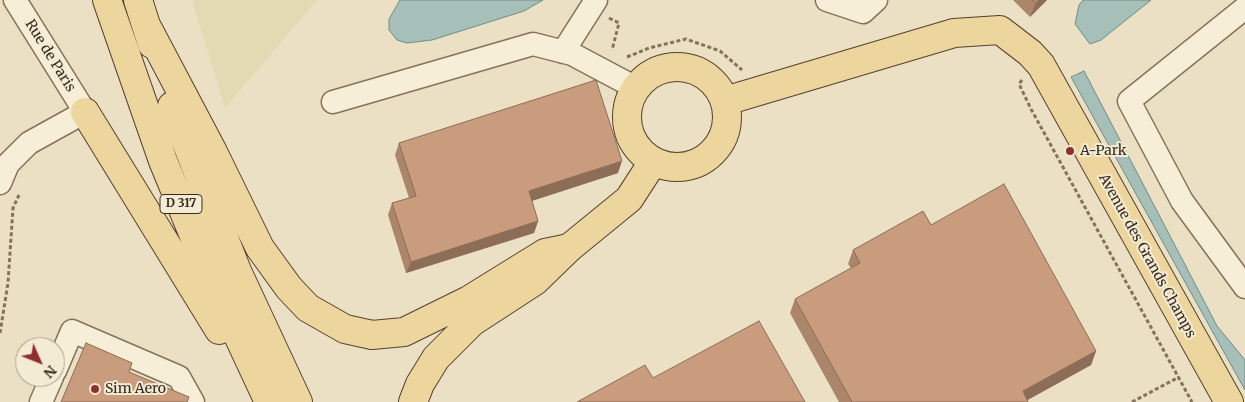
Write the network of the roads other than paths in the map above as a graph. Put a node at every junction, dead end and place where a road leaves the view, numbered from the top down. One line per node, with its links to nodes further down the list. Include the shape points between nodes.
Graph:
1 (15, 0): 13 (street, Rue de Paris)
2 (107, 0): 23 (main road, D 317, via 163,161 213,282)
3 (138, 0): 8 (main road, D 317)
4 (596, 0): 9 (street)
5 (827, 0): 6 (street, via 863,12)
6 (876, 0)
7 (1245, 8): 17 (street, via 1129,101 1182,202)
8 (146, 28): 16 (main road, via 260,248 308,308 345,329 372,335 404,332 469,300 545,253); 24 (main road, D 317, via 175,116 213,212)
9 (562, 52): 10 (street, via 572,54); 12 (street, via 533,44)
10 (636, 88): 11 (main road, via 645,78 679,66 691,68 712,80); 14 (main road, via 627,110 630,134 643,154)
11 (725, 101): 14 (main road, via 728,113 726,130 710,156 688,166 670,167); 26 (main road, Avenue des Grands Champs, via 954,33 1000,30 1041,65)
12 (333, 102)
13 (85, 112): 15 (street, via 29,143 8,164); 22 (main road)
14 (653, 162): 16 (main road, via 629,199)
15 (0, 183)
16 (569, 248): 25 (main road, via 535,281 466,328 436,358)
17 (1245, 287)
18 (65, 347): 21 (street, via 72,331 178,377)
19 (48, 387): 20 (street)
20 (41, 402)
21 (193, 402)
22 (264, 402)
23 (269, 402)
24 (298, 402)
25 (413, 402)
26 (1229, 402)

